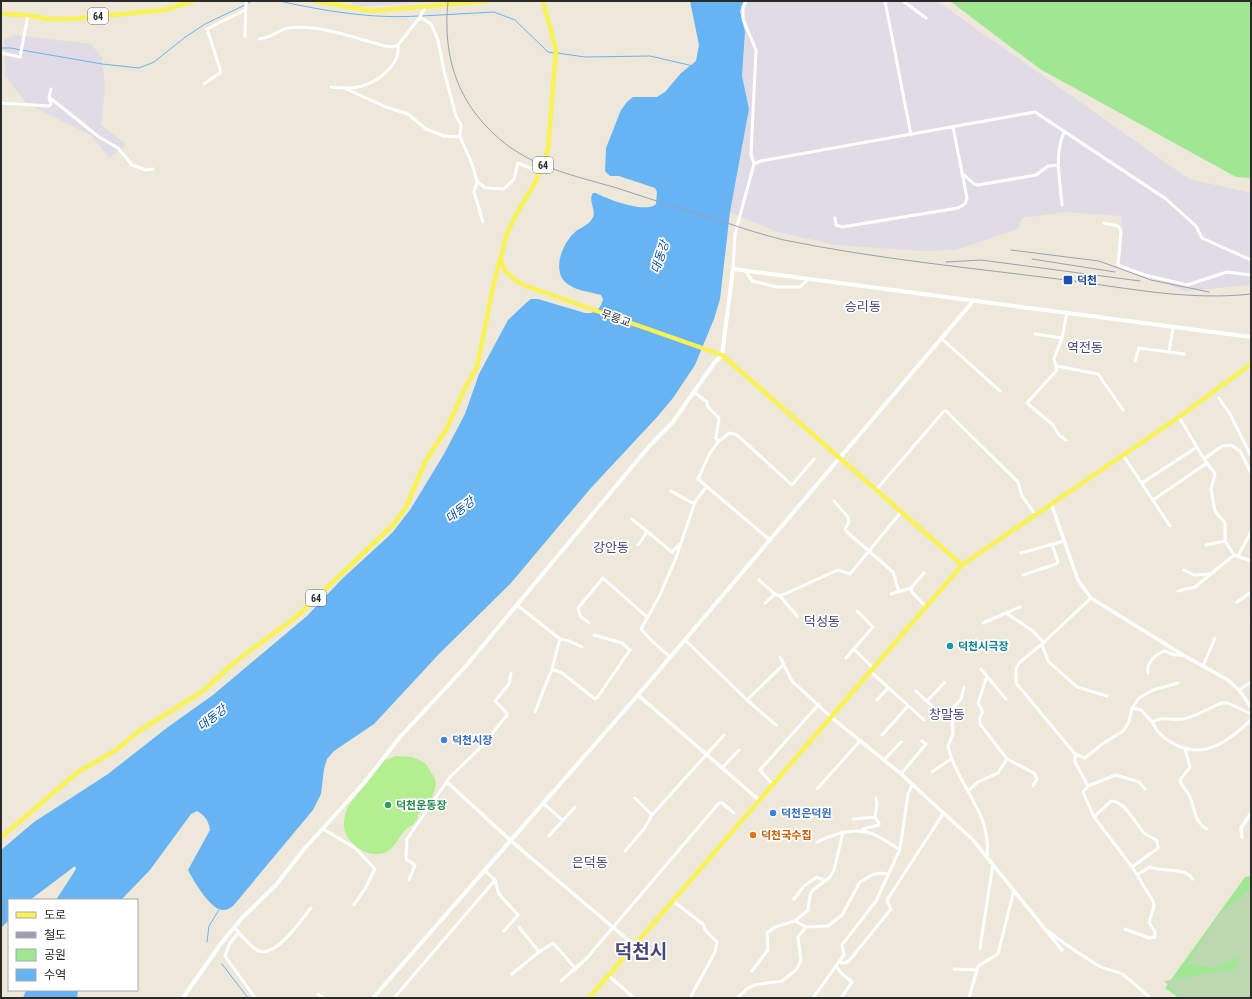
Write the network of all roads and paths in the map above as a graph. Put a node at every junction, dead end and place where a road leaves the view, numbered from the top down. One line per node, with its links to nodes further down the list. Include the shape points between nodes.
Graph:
1 (194, 1): 12 (main road, 64, via 163,10 94,17 47,19)
2 (246, 1): 10 (street)
3 (314, 1): 9 (main road, via 372,11)
4 (487, 1): 9 (main road)
5 (543, 1): 32 (main road, 64, via 556,50 548,150)
6 (746, 1): 29 (street, via 743,7 743,20 756,50 752,154)
7 (885, 1): 27 (street)
8 (903, 1): 14 (street)
9 (424, 9): 13 (street)
10 (245, 10): 15 (street); 19 (street, via 207,29 221,72)
11 (1, 14): 12 (main road, 64)
12 (28, 16): 18 (street, via 20,57)
13 (420, 17): 17 (street); 28 (street, via 431,24 438,40 453,105 462,125)
14 (926, 18)
15 (245, 36)
16 (259, 40): 17 (street, via 286,29 313,28 385,46)
17 (398, 45): 21 (street, via 396,60 385,72 362,86)
18 (1, 53)
19 (204, 84)
20 (332, 87): 21 (street)
21 (344, 88): 28 (street, via 408,114 426,129 444,136)
22 (51, 89): 23 (street)
23 (49, 97): 24 (street, via 51,101 48,106); 31 (street, via 99,137 118,148 132,164 146,170)
24 (1, 103)
25 (953, 127): 26 (street, via 1035,112); 27 (street); 33 (street)
26 (1064, 132): 30 (street, via 1060,140); 40 (street, via 1165,198 1196,226 1202,238)
27 (911, 135): 29 (street)
28 (460, 137): 34 (street)
29 (754, 164): 41 (street, via 735,234)
30 (1058, 164): 33 (street, via 1048,166 1036,175 978,185); 35 (street)
31 (153, 169)
32 (540, 172): 34 (street, via 518,163 514,179 504,189 485,188); 39 (main road, 64, via 507,233)
33 (963, 173): 36 (street, via 967,200 958,208 842,227 836,225)
34 (477, 181): 37 (street, via 474,192)
35 (1062, 205)
36 (835, 218)
37 (483, 222)
38 (1104, 223): 43 (street, via 1120,229 1118,265 1126,268 1187,285 1227,272)
39 (501, 259): 54 (main road, 무릉교, via 508,274 524,285); 209 (main road, 64, via 477,367 447,428 425,462 406,507 394,524 296,617 236,661 203,691 139,731 116,750 78,772)
40 (1251, 260)
41 (733, 269): 42 (main road); 54 (main road)
42 (746, 271): 44 (main road); 44 (street, via 752,281 777,287 800,287)
43 (1251, 275)
44 (809, 279): 45 (main road)
45 (974, 300): 46 (main road); 51 (main road)
46 (1067, 312): 47 (main road); 49 (street)
47 (1173, 327): 50 (main road); 52 (street)
48 (1035, 334): 49 (street)
49 (1062, 338): 57 (street, via 1054,358)
50 (1250, 338)
51 (942, 339): 58 (street); 69 (main road)
52 (1169, 352): 53 (street); 55 (street, via 1139,348)
53 (1184, 354)
54 (722, 355): 59 (main road); 69 (main road)
55 (1135, 361)
56 (1251, 364): 62 (main road)
57 (1057, 366): 61 (street, via 1098,374); 63 (street, via 1057,370 1027,403)
58 (1000, 390)
59 (694, 392): 64 (street, via 707,402 708,408 719,418 716,438); 115 (main road, via 672,423 651,444)
60 (1219, 398): 66 (street)
61 (1123, 410)
62 (1179, 417): 65 (street); 67 (main road)
63 (1066, 440)
64 (718, 442): 70 (street, via 729,433 737,435 792,485); 75 (street, via 698,479)
65 (1197, 446): 71 (street); 74 (street)
66 (1250, 450): 68 (street)
67 (1123, 455): 74 (street); 80 (main road)
68 (1251, 456)
69 (840, 458): 76 (main road); 88 (main road)
70 (814, 459)
71 (1204, 459): 72 (street); 73 (street, via 1222,446 1231,445 1240,451)
72 (1207, 463): 78 (street); 90 (street, via 1215,474 1211,489 1213,503 1215,511 1224,523)
73 (1251, 473)
74 (1142, 483): 78 (street)
75 (707, 486): 81 (street); 88 (street)
76 (876, 490): 82 (main road); 83 (street, via 946,411 1018,482 1022,496)
77 (671, 491): 81 (street)
78 (1153, 500): 85 (street)
79 (834, 501): 95 (street, via 848,517 849,522 845,529 847,532)
80 (1051, 503): 83 (main road); 89 (street)
81 (694, 504): 91 (street)
82 (900, 512): 95 (street); 99 (main road)
83 (1035, 514): 99 (main road)
84 (632, 519): 86 (street)
85 (1170, 526)
86 (647, 532): 91 (street, via 672,552); 93 (street)
87 (1251, 532): 97 (street)
88 (770, 540): 127 (main road)
89 (1064, 541): 92 (street); 112 (street, via 1078,580)
90 (1225, 541): 94 (street); 97 (street)
91 (681, 543): 120 (street, via 659,597)
92 (1052, 544): 96 (street); 103 (street, via 1058,562)
93 (638, 545)
94 (1206, 545)
95 (869, 552): 107 (street, via 893,572); 111 (street, via 850,574 838,570)
96 (1021, 553)
97 (1236, 555): 98 (street); 102 (street)
98 (1251, 561)
99 (962, 565): 116 (main road)
100 (1184, 570): 102 (street, via 1194,575)
101 (924, 573): 105 (street)
102 (1210, 574): 106 (street, via 1195,587)
103 (1023, 576)
104 (759, 580): 109 (street)
105 (911, 588): 107 (street); 116 (street)
106 (1178, 591)
107 (899, 592): 110 (street)
108 (1251, 592): 113 (street)
109 (775, 594): 111 (street); 114 (street)
110 (890, 594)
111 (780, 596): 121 (street)
112 (1091, 598): 128 (street); 131 (street)
113 (1237, 602)
114 (765, 603)
115 (517, 605): 126 (street); 204 (main road, via 466,666 400,737)
116 (926, 607): 139 (main road)
117 (1020, 607): 119 (street)
118 (857, 611): 130 (street, via 873,627)
119 (1006, 613): 123 (street); 128 (street, via 1033,631)
120 (646, 616): 122 (street, via 603,578 578,608 580,616); 132 (street, via 641,629)
121 (797, 616)
122 (589, 622)
123 (983, 624)
124 (594, 635): 137 (street, via 622,643 630,650 598,698 595,699)
125 (1215, 638): 136 (street)
126 (560, 639): 129 (street); 137 (street)
127 (685, 640): 132 (main road); 153 (street)
128 (1043, 643): 151 (street, via 1048,661 1077,687); 176 (street, via 1019,663 1016,669 1016,683)
129 (582, 647)
130 (854, 650): 134 (street); 139 (street)
131 (1183, 655): 136 (street); 141 (street, via 1161,652 1147,667)
132 (670, 657): 150 (main road)
133 (780, 657): 135 (street)
134 (846, 658)
135 (783, 665): 153 (street); 156 (street, via 792,681)
136 (1203, 666): 148 (street, via 1228,680)
137 (552, 669): 160 (street)
138 (981, 669): 142 (street)
139 (872, 670): 147 (street); 163 (main road)
140 (511, 673): 183 (street, via 509,684 495,700 507,716 482,746 450,777)
141 (1148, 674)
142 (987, 676): 152 (street); 178 (street, via 978,703 983,712 980,724)
143 (945, 682): 155 (street)
144 (1251, 682): 148 (street)
145 (1178, 683): 159 (street, via 1145,694)
146 (964, 687): 177 (street, via 961,699 952,709 953,734 948,746)
147 (888, 688): 154 (street); 157 (street)
148 (1239, 690): 158 (street)
149 (916, 692): 155 (street)
150 (638, 695): 175 (street); 194 (main road)
151 (1107, 696)
152 (1006, 699)
153 (747, 700): 167 (street)
154 (877, 700)
155 (927, 701): 161 (street)
156 (819, 704): 163 (street); 184 (street, via 760,770)
157 (908, 706): 165 (street); 169 (street)
158 (1251, 707)
159 (1132, 708): 166 (street, via 1142,710); 176 (street, via 1129,722 1123,731 1085,758)
160 (535, 712)
161 (934, 713)
162 (1251, 714): 166 (street, via 1228,703 1222,703 1187,718 1179,720 1166,717)
163 (831, 717): 170 (street); 184 (main road)
164 (1251, 719): 173 (street, via 1214,747)
165 (924, 720)
166 (1152, 722): 173 (street, via 1168,741)
167 (776, 725)
168 (724, 735): 175 (street)
169 (882, 735)
170 (860, 741): 179 (street); 188 (street)
171 (922, 741): 182 (street, via 926,744)
172 (901, 742): 179 (street)
173 (1185, 749): 205 (street, via 1190,767 1180,780 1180,784 1189,794 1200,823)
174 (739, 750): 180 (street)
175 (706, 754): 180 (street); 199 (street)
176 (1075, 754): 187 (street, via 1074,762)
177 (951, 759): 181 (street); 190 (street)
178 (1007, 759): 186 (street, via 1034,773 1037,779); 190 (street, via 998,773 978,782)
179 (884, 760): 182 (street)
180 (722, 768): 193 (street)
181 (932, 772)
182 (901, 774): 185 (street)
183 (448, 783): 211 (street); 222 (street, via 407,838 406,859 415,865)
184 (773, 785): 193 (main road)
185 (912, 785): 198 (street); 213 (street, via 908,794)
186 (1033, 786)
187 (1088, 786): 189 (street, via 1116,775 1139,782); 201 (street, via 1083,792)
188 (817, 788)
189 (1146, 790)
190 (968, 791): 215 (street, via 987,831)
191 (635, 798): 199 (street)
192 (876, 798): 200 (street)
193 (760, 800): 227 (main road)
194 (543, 802): 203 (street); 211 (main road)
195 (574, 807): 203 (street)
196 (1251, 812): 210 (street, via 1242,828)
197 (734, 813): 232 (street, via 719,803)
198 (943, 814): 215 (street); 243 (street, via 887,900 891,909 849,961)
199 (652, 815): 214 (street, via 644,829)
200 (875, 817): 202 (street); 207 (street, via 879,825 863,829)
201 (1094, 817): 217 (street); 217 (street, via 1111,801 1116,802 1126,810 1145,834 1155,839 1158,848)
202 (853, 819)
203 (562, 820): 208 (street)
204 (323, 829): 228 (street, via 355,848 375,869); 234 (main road, via 276,885)
205 (1207, 829)
206 (843, 832): 207 (street); 212 (street); 224 (street, via 834,870)
207 (862, 832): 213 (street, via 873,834)
208 (549, 836)
209 (1, 837)
210 (1242, 837)
211 (510, 840): 218 (main road); 232 (street)
212 (817, 842)
213 (900, 849): 219 (street)
214 (625, 850)
215 (987, 856): 216 (street)
216 (993, 864): 225 (street); 240 (street)
217 (1132, 867): 220 (street)
218 (484, 870): 223 (street); 256 (main road)
219 (888, 874): 233 (street, via 872,875 860,882 842,915 832,924); 243 (street, via 876,901 842,945 844,955)
220 (1137, 875): 221 (street, via 1150,867 1178,871); 236 (street, via 1153,901 1149,922 1156,935 1148,938)
221 (1193, 879)
222 (409, 880)
223 (495, 880): 237 (street, via 499,894 518,915); 257 (street)
224 (826, 881): 226 (street, via 817,878 811,881); 230 (street, via 813,890 808,910)
225 (1014, 890): 235 (street); 247 (street, via 998,954 980,963)
226 (794, 899)
227 (673, 901): 239 (main road); 260 (street, via 704,925 705,930 717,942 715,952)
228 (354, 905)
229 (311, 908): 238 (street, via 280,945 270,952 260,952)
230 (794, 921): 233 (street); 248 (street, via 775,927 767,933 768,950)
231 (519, 927): 242 (street)
232 (613, 927): 239 (street); 245 (street)
233 (806, 927): 261 (street, via 798,937 801,961 796,970 782,981 754,985)
234 (235, 928): 238 (street); 253 (main road, via 222,942)
235 (1044, 928): 241 (street); 265 (street, via 1101,967 1122,974)
236 (1125, 929)
237 (504, 931)
238 (238, 932): 254 (street, via 225,956)
239 (635, 946): 250 (main road)
240 (980, 948)
241 (1062, 950)
242 (538, 952): 245 (street, via 550,943 555,944); 249 (street)
243 (839, 962): 244 (street)
244 (836, 966): 262 (street); 263 (street, via 852,982)
245 (576, 969): 251 (street)
246 (954, 969): 247 (street)
247 (977, 970): 264 (street)
248 (752, 971)
249 (512, 974)
250 (609, 976): 258 (main road); 259 (street)
251 (561, 981)
252 (318, 994): 255 (street)
253 (183, 998)
254 (255, 998)
255 (323, 998)
256 (373, 998)
257 (394, 998)
258 (590, 998)
259 (634, 998)
260 (690, 998)
261 (737, 998)
262 (813, 998)
263 (841, 998)
264 (969, 998)
265 (1150, 998)

